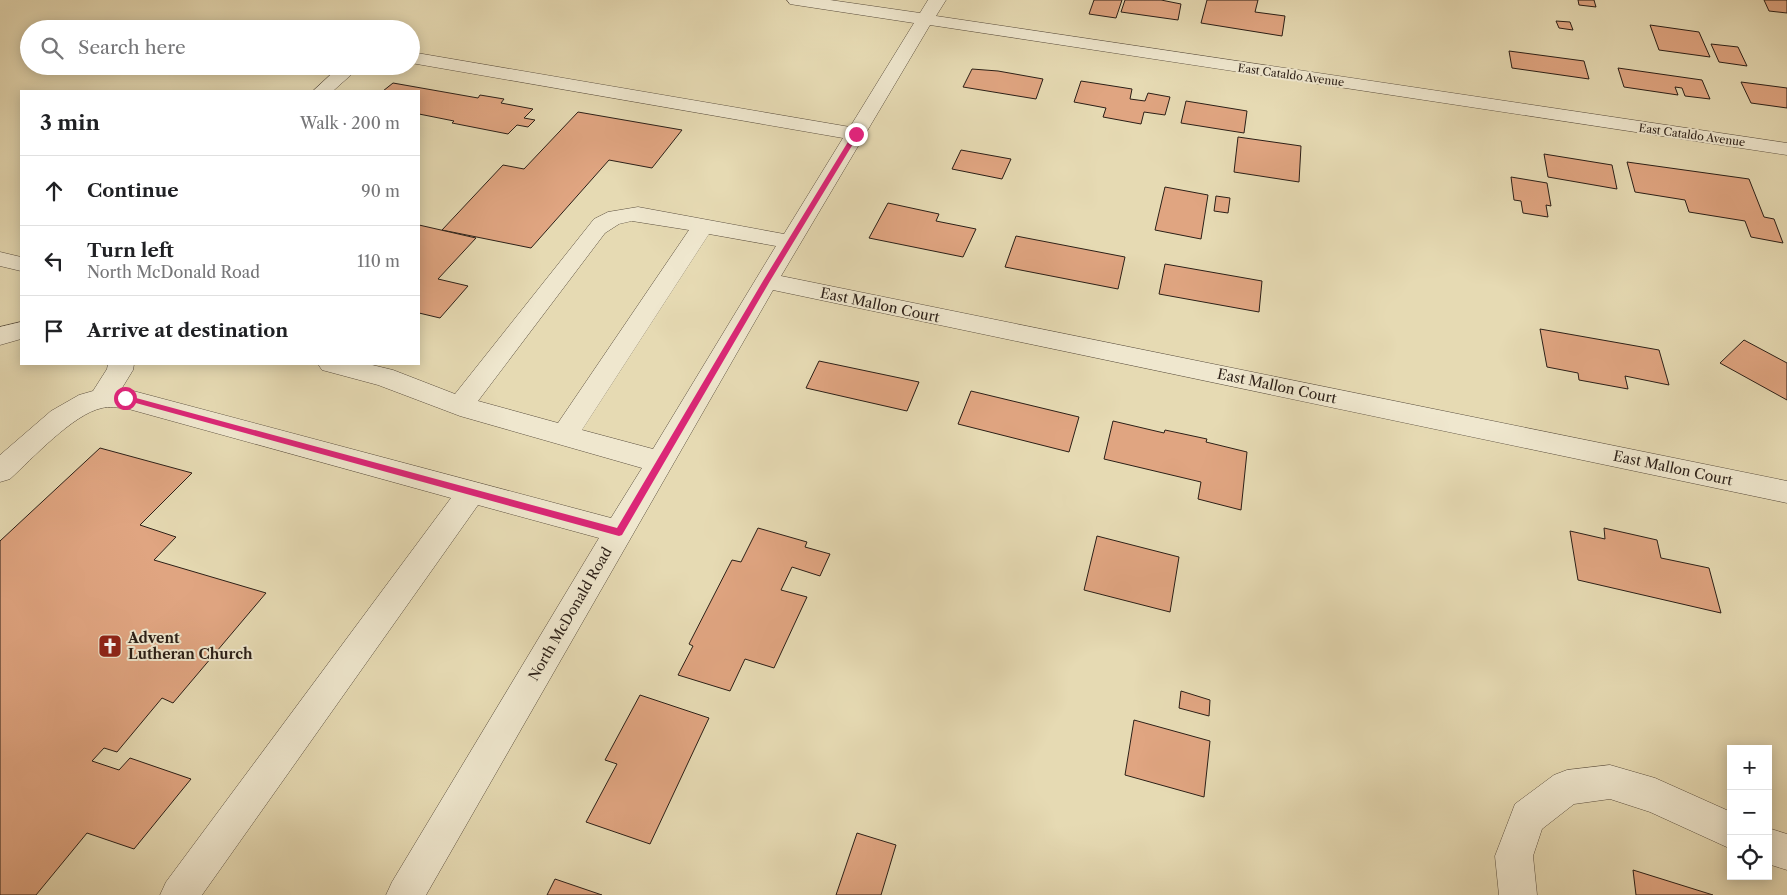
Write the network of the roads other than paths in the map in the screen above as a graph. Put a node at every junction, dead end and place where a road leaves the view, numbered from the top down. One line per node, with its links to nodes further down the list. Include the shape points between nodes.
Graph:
1 (796, 0): 2 (street, East Cataldo Avenue)
2 (931, 10): 6 (street, North McDonald Road); 7 (street, East Cataldo Avenue)
3 (420, 59): 6 (street)
4 (341, 75): 5 (street)
5 (323, 90)
6 (856, 134): 9 (street, North McDonald Road)
7 (1787, 149)
8 (704, 226): 9 (street); 18 (street, via 638,214 622,214 606,220); 19 (street)
9 (790, 242): 12 (street, North McDonald Road)
10 (0, 259): 11 (street)
11 (20, 264)
12 (766, 281): 20 (street, North McDonald Road); 23 (street, East Mallon Court)
13 (20, 330): 14 (street)
14 (0, 336)
15 (121, 365): 17 (street)
16 (335, 365): 18 (street, via 384,377)
17 (102, 398): 21 (street, via 78,407 57,421); 22 (street, via 125,398)
18 (460, 406): 19 (street)
19 (564, 435): 20 (street)
20 (660, 462): 24 (street, North McDonald Road)
21 (0, 471)
22 (471, 492): 24 (street); 28 (street)
23 (1787, 492)
24 (619, 532): 29 (street, North McDonald Road)
25 (1727, 829): 30 (street, via 1655,796 1610,782 1568,787 1528,817 1514,856)
26 (1772, 847): 27 (street)
27 (1787, 852)
28 (179, 895)
29 (405, 895)
30 (1518, 895)

